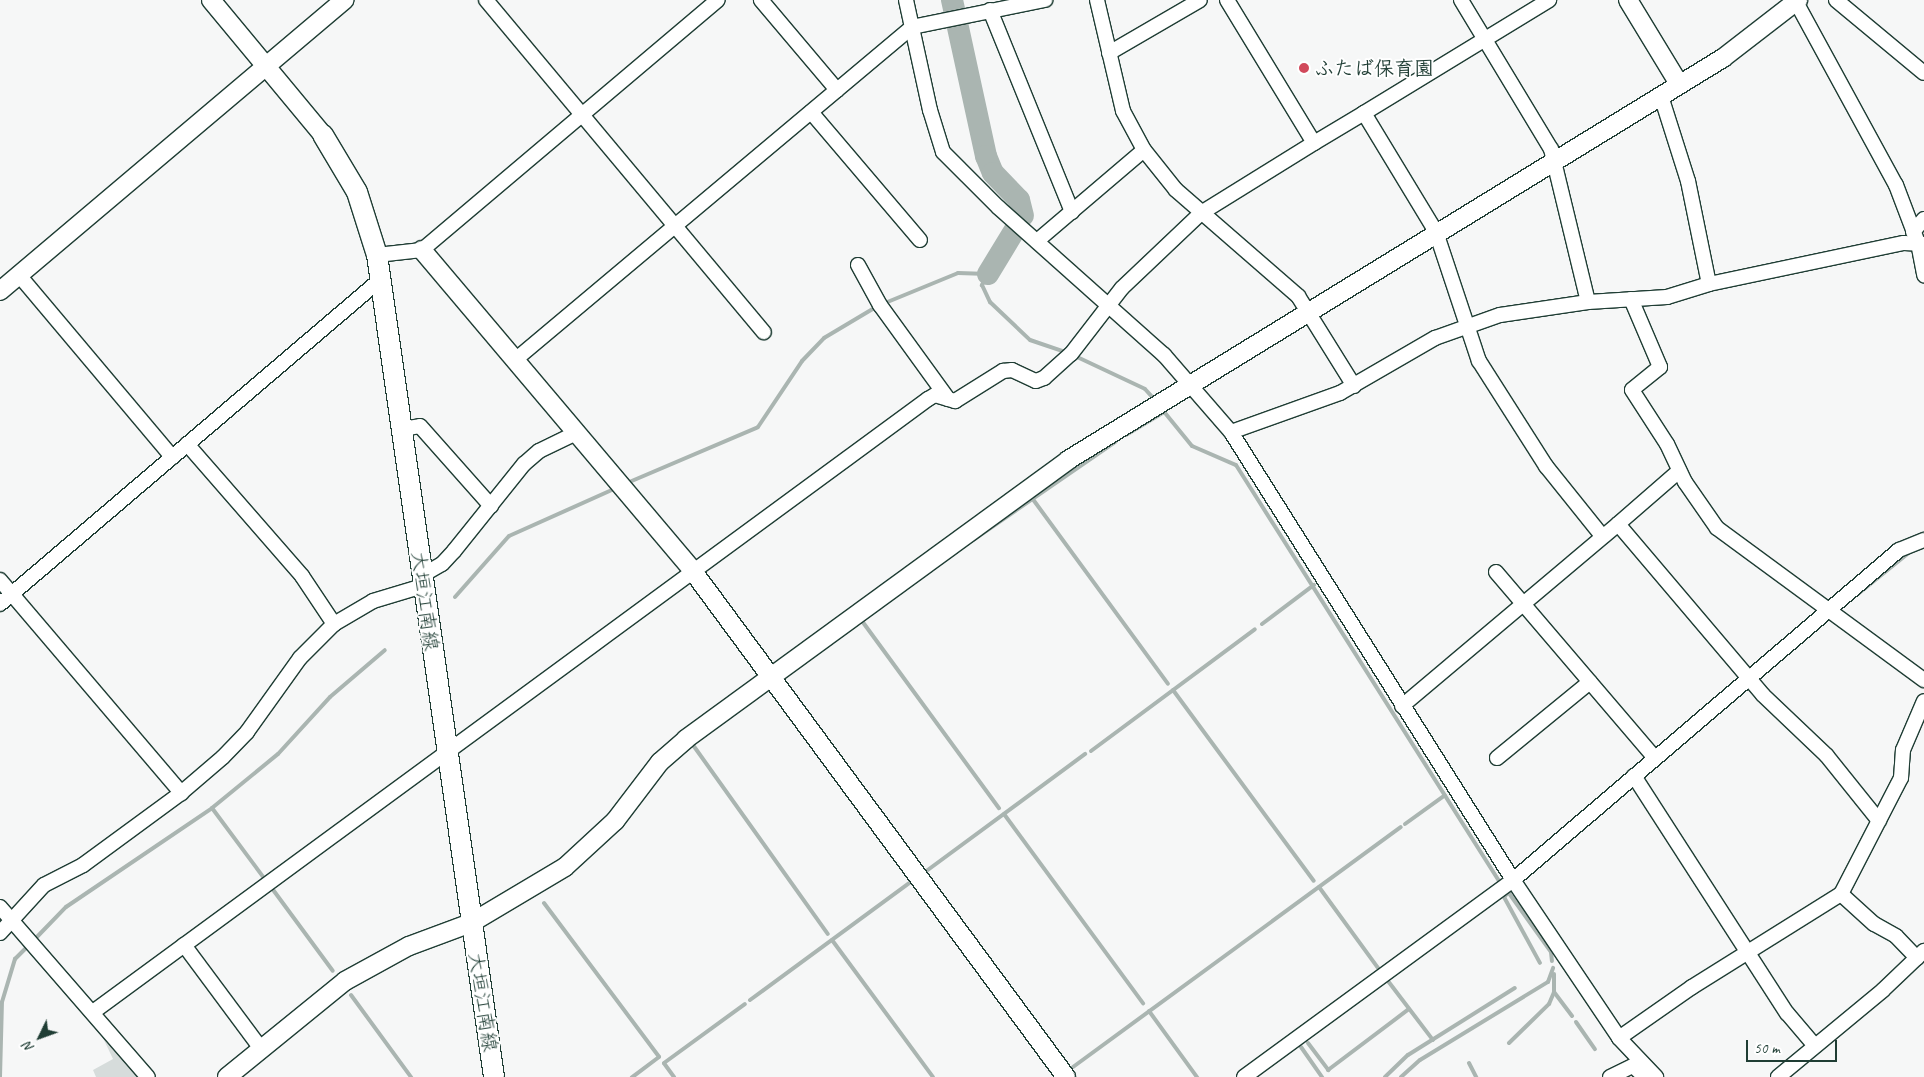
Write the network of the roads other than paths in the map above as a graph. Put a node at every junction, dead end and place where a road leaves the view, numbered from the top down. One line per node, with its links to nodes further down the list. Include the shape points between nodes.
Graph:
1 (211, 0): 21 (street)
2 (344, 0): 21 (street)
3 (486, 0): 28 (street)
4 (718, 0): 28 (street)
5 (761, 0): 24 (street)
6 (906, 0): 18 (street)
7 (1045, 0): 16 (street)
8 (1097, 0): 20 (street)
9 (1200, 0): 20 (street)
10 (1227, 0): 30 (street)
11 (1461, 0): 19 (street)
12 (1549, 0): 19 (street)
13 (1628, 0): 23 (street)
14 (1836, 0): 22 (street)
15 (1796, 1): 23 (street, via 1753,37); 39 (street, via 1880,151)
16 (1019, 3): 17 (street)
17 (990, 10): 18 (street); 33 (street)
18 (912, 27): 24 (street); 40 (street, via 943,152)
19 (1485, 40): 27 (street); 32 (street, via 1551,149)
20 (1108, 53): 31 (street, via 1124,111)
21 (267, 66): 29 (street); 44 (street)
22 (1924, 73)
23 (1679, 84): 25 (street)
24 (836, 90): 26 (street)
25 (1661, 96): 32 (street); 47 (street, via 1691,190)
26 (810, 112): 36 (street); 38 (street)
27 (1364, 113): 30 (street); 37 (street)
28 (581, 114): 36 (street); 41 (street)
29 (323, 136): 42 (main road, 大垣江南線, via 357,192)
30 (1314, 143): 34 (street)
31 (1144, 150): 33 (street); 34 (street, via 1176,190)
32 (1554, 161): 37 (street); 50 (street)
33 (1072, 212): 40 (street)
34 (1201, 213): 51 (street); 52 (street, via 1298,296)
35 (1924, 219): 39 (street)
36 (675, 225): 54 (street); 55 (street)
37 (1436, 232): 52 (street); 53 (street)
38 (920, 240)
39 (1918, 240): 45 (street); 47 (street)
40 (1037, 242): 51 (street)
41 (422, 250): 42 (street); 55 (street)
42 (377, 255): 46 (main road, 大垣江南線)
43 (858, 265): 58 (street, via 880,305)
44 (19, 275): 48 (street); 63 (street)
45 (1924, 275)
46 (381, 279): 59 (main road, 大垣江南線); 62 (street)
47 (1709, 284): 49 (street, via 1667,297)
48 (0, 291)
49 (1631, 299): 50 (street); 64 (street, via 1660,366 1632,390 1667,444)
50 (1588, 302): 53 (street, via 1500,315)
51 (1107, 305): 56 (street); 58 (street, via 1071,354 1044,378 1036,381 1012,370 1003,371 955,401)
52 (1309, 310): 56 (street); 57 (street)
53 (1467, 326): 57 (street, via 1435,338); 67 (street, via 1479,361 1530,442)
54 (764, 332)
55 (515, 360): 61 (street)
56 (1192, 382): 60 (street); 78 (street, via 1068,460)
57 (1354, 386): 60 (street)
58 (948, 399): 69 (street, via 935,395 928,399)
59 (402, 429): 65 (street, via 420,426); 72 (main road, 大垣江南線)
60 (1231, 432): 83 (street)
61 (576, 433): 65 (street, via 539,451 524,464); 69 (street)
62 (187, 444): 63 (street); 77 (street, via 302,576)
63 (172, 457): 73 (street)
64 (1679, 471): 66 (street); 76 (street, via 1717,528)
65 (491, 506): 72 (street, via 442,564)
66 (1618, 524): 67 (street); 79 (street)
67 (1602, 536): 74 (street)
68 (1924, 540): 76 (street, via 1899,550)
69 (692, 570): 78 (street); 84 (street)
70 (1496, 572): 74 (street)
71 (0, 580): 73 (street)
72 (422, 581): 77 (street, via 374,601); 84 (main road, 大垣江南線)
73 (12, 594): 75 (street); 88 (street)
74 (1522, 603): 81 (street); 83 (street)
75 (0, 604)
76 (1831, 608): 79 (street); 80 (street)
77 (334, 624): 88 (street, via 300,658 236,745)
78 (772, 678): 94 (street, via 660,762 615,821 565,867); 106 (street)
79 (1748, 678): 86 (street); 89 (street, via 1827,756)
80 (1924, 680)
81 (1590, 682): 85 (street); 86 (street)
82 (1924, 701): 89 (street, via 1903,750 1901,778)
83 (1402, 706): 90 (street)
84 (446, 751): 94 (main road, 大垣江南線); 96 (street)
85 (1497, 758)
86 (1655, 758): 87 (street)
87 (1634, 776): 90 (street); 97 (street)
88 (181, 794): 93 (street, via 83,864 44,885)
89 (1878, 821): 91 (street)
90 (1513, 880): 100 (street); 107 (street)
91 (1842, 894): 97 (street); 98 (street, via 1874,924)
92 (0, 908): 93 (street)
93 (11, 920): 95 (street); 99 (street)
94 (470, 923): 102 (street, via 409,946 345,980); 105 (main road, 大垣江南線)
95 (0, 933)
96 (184, 945): 99 (street); 102 (street)
97 (1747, 951): 100 (street); 101 (street, via 1787,1013)
98 (1920, 954): 101 (street)
99 (92, 1012): 103 (street)
100 (1618, 1038): 110 (street)
101 (1815, 1046): 111 (street)
102 (262, 1050): 104 (street)
103 (148, 1077)
104 (227, 1077)
105 (494, 1077)
106 (1066, 1077)
107 (1244, 1077)
108 (1610, 1077): 109 (street, via 1633,1066)
109 (1645, 1077)
110 (1656, 1077)
111 (1778, 1077)

